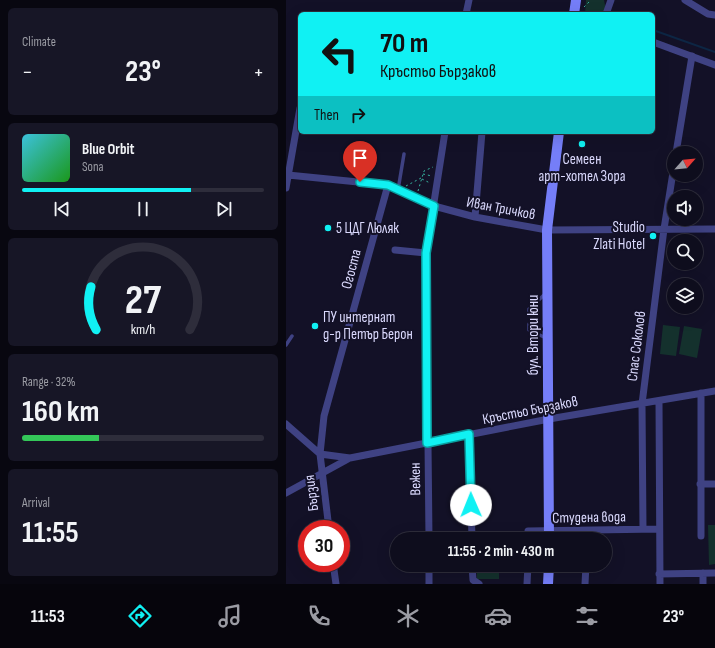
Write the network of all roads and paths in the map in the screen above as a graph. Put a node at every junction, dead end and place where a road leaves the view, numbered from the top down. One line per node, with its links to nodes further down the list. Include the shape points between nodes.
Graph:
1 (469, 0): 7 (street)
2 (576, 0): 8 (street)
3 (591, 0): 6 (path)
4 (685, 0): 10 (street, via 708,14)
5 (610, 1): 9 (street)
6 (584, 7)
7 (466, 12)
8 (574, 12)
9 (607, 12)
10 (715, 15)
11 (655, 43): 12 (street)
12 (692, 56): 13 (street); 18 (street)
13 (715, 65)
14 (298, 119): 22 (street)
15 (445, 134): 20 (street, Вежен)
16 (482, 134): 32 (street)
17 (559, 134): 35 (street, бул. Втори юни)
18 (677, 146)
19 (404, 154): 29 (lane)
20 (440, 163): 21 (path); 24 (street, Вежен)
21 (423, 174): 23 (path); 24 (path)
22 (288, 175): 26 (street, Иван Тричков); 27 (street)
23 (421, 178): 28 (path); 29 (path); 30 (path)
24 (438, 178): 28 (street, Вежен)
25 (671, 182): 33 (street, Спас Соколов)
26 (388, 185): 29 (street, Иван Тричков); 52 (street, Огоста, via 324,416)
27 (286, 186)
28 (437, 186): 31 (street, Вежен)
29 (398, 190): 30 (street, Иван Тричков)
30 (417, 198): 31 (street, Иван Тричков)
31 (434, 206): 32 (street, Иван Тричков); 37 (street, Вежен)
32 (474, 217): 35 (street, Иван Тричков)
33 (664, 229): 34 (street, Иван Тричков); 35 (street, Иван Тричков); 47 (street, Спас Соколов)
34 (715, 229)
35 (547, 230): 38 (street, бул. Втори юни)
36 (395, 250): 37 (street)
37 (426, 253): 51 (street, Вежен)
38 (547, 292): 39 (lane, via 529,309); 42 (street, бул. Втори юни)
39 (529, 313)
40 (529, 324): 42 (lane, via 529,330)
41 (292, 336): 43 (lane)
42 (548, 339): 48 (street, бул. Втори юни)
43 (286, 345)
44 (715, 391): 45 (street, Кръстьо Бързаков)
45 (701, 393): 46 (street, Кръстьо Бързаков); 55 (street)
46 (659, 402): 47 (street, Кръстьо Бързаков); 60 (street)
47 (642, 404): 48 (street, Кръстьо Бързаков); 59 (street, Спас Соколов)
48 (549, 419): 50 (street, Кръстьо Бързаков); 64 (street, бул. Втори юни)
49 (286, 424): 52 (street)
50 (469, 434): 51 (street, Кръстьо Бързаков); 63 (street)
51 (427, 443): 53 (street, Кръстьо Бързаков); 62 (street, Вежен)
52 (320, 454): 53 (street, Кръстьо Бързаков); 54 (street, Бързия)
53 (350, 458): 54 (street, Кръстьо Бързаков)
54 (322, 473): 57 (street, Кръстьо Бързаков); 58 (street, Бързия)
55 (700, 484): 56 (street); 66 (street)
56 (715, 484)
57 (286, 493)
58 (328, 520)
59 (643, 529): 60 (street, Студена вода); 61 (street, Студена вода)
60 (658, 529): 75 (street)
61 (586, 530): 65 (street, Студена вода)
62 (429, 532)
63 (472, 532)
64 (549, 532)
65 (571, 532)
66 (701, 536)
67 (334, 572): 76 (street)
68 (429, 572): 77 (street)
69 (472, 572): 78 (street, via 473,580)
70 (528, 572): 79 (street)
71 (549, 572): 80 (street)
72 (586, 572): 81 (street)
73 (703, 573): 74 (street); 75 (street); 83 (street)
74 (715, 573)
75 (660, 574): 82 (street)
76 (336, 584)
77 (429, 584)
78 (479, 584)
79 (527, 584)
80 (548, 584)
81 (586, 584)
82 (660, 584)
83 (703, 584)

